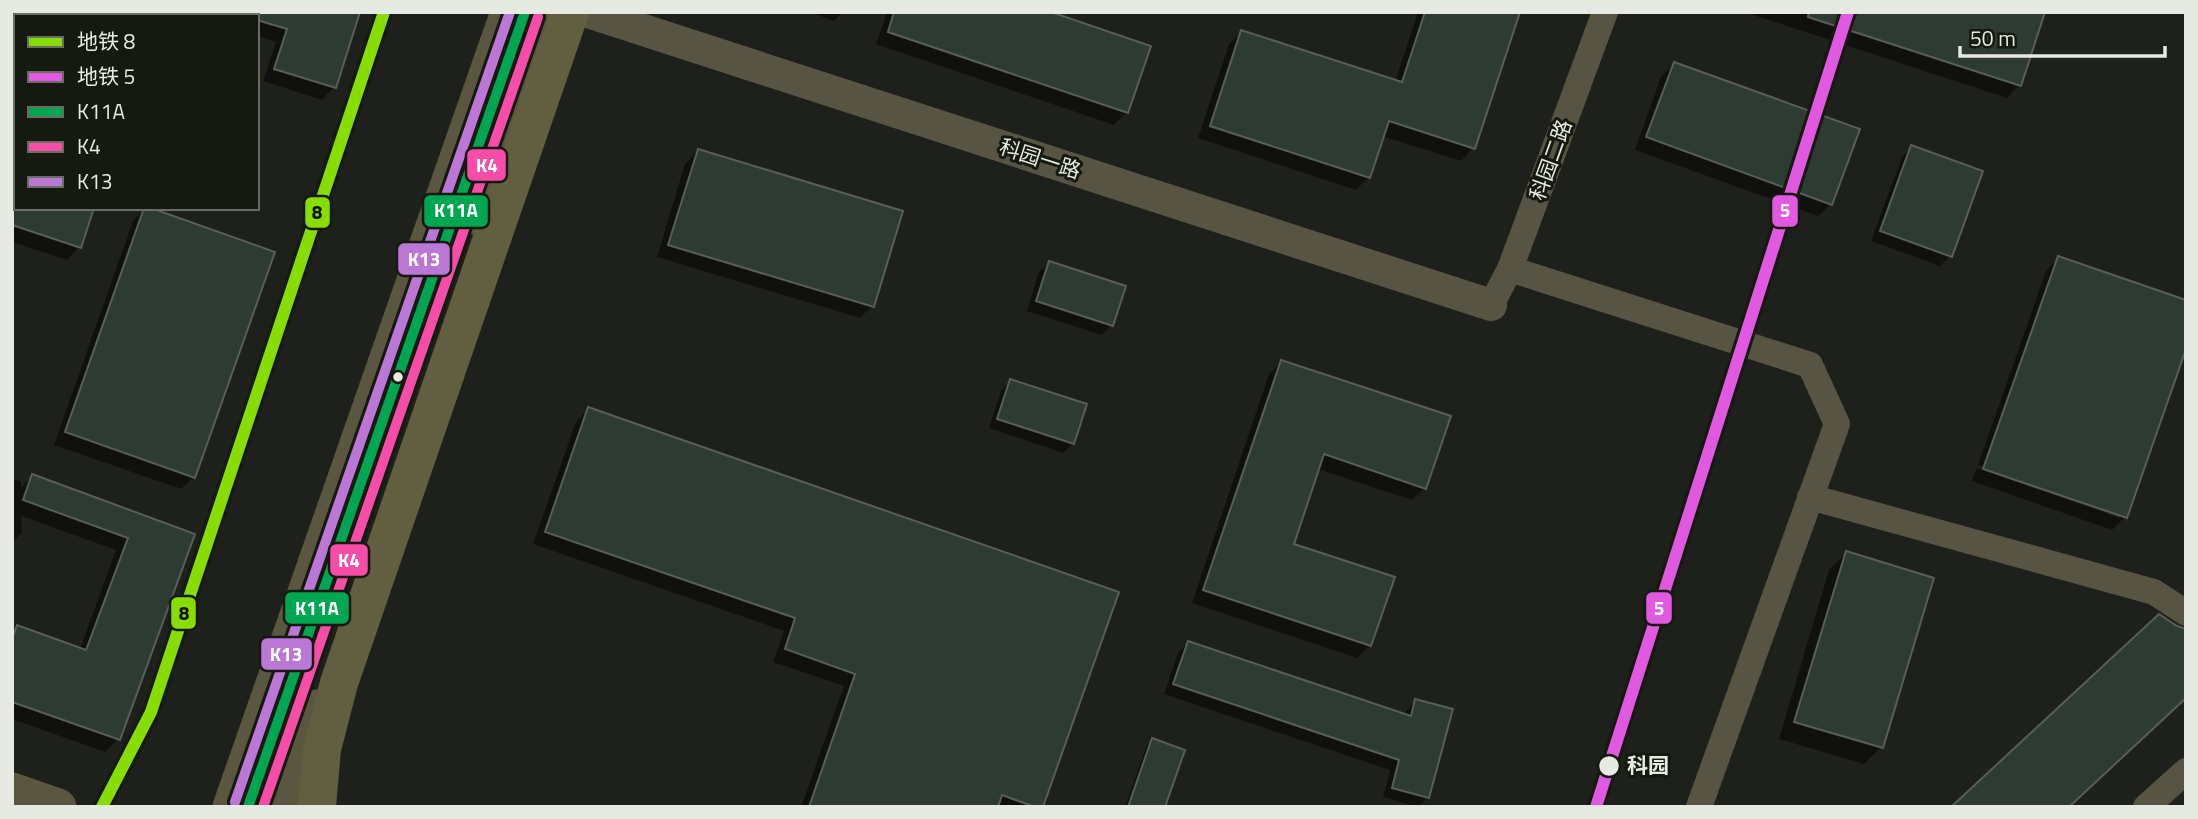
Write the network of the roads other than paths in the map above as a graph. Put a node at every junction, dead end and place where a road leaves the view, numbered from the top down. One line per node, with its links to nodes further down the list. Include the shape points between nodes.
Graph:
1 (509, 12): 13 (main road)
2 (547, 12): 14 (main road)
3 (570, 12): 15 (highway, via 339,683 322,749)
4 (588, 12): 7 (street, 科园一路)
5 (1605, 12): 6 (street, 科园二路)
6 (1510, 269): 7 (street, 科园二路); 8 (street, via 1810,365 1837,424)
7 (1491, 305)
8 (1810, 497): 9 (street, via 2154,592); 16 (street)
9 (2186, 613)
10 (2186, 771): 17 (street)
11 (12, 790): 12 (main road)
12 (58, 807)
13 (231, 807)
14 (285, 807)
15 (317, 807)
16 (1699, 807)
17 (2146, 807)

